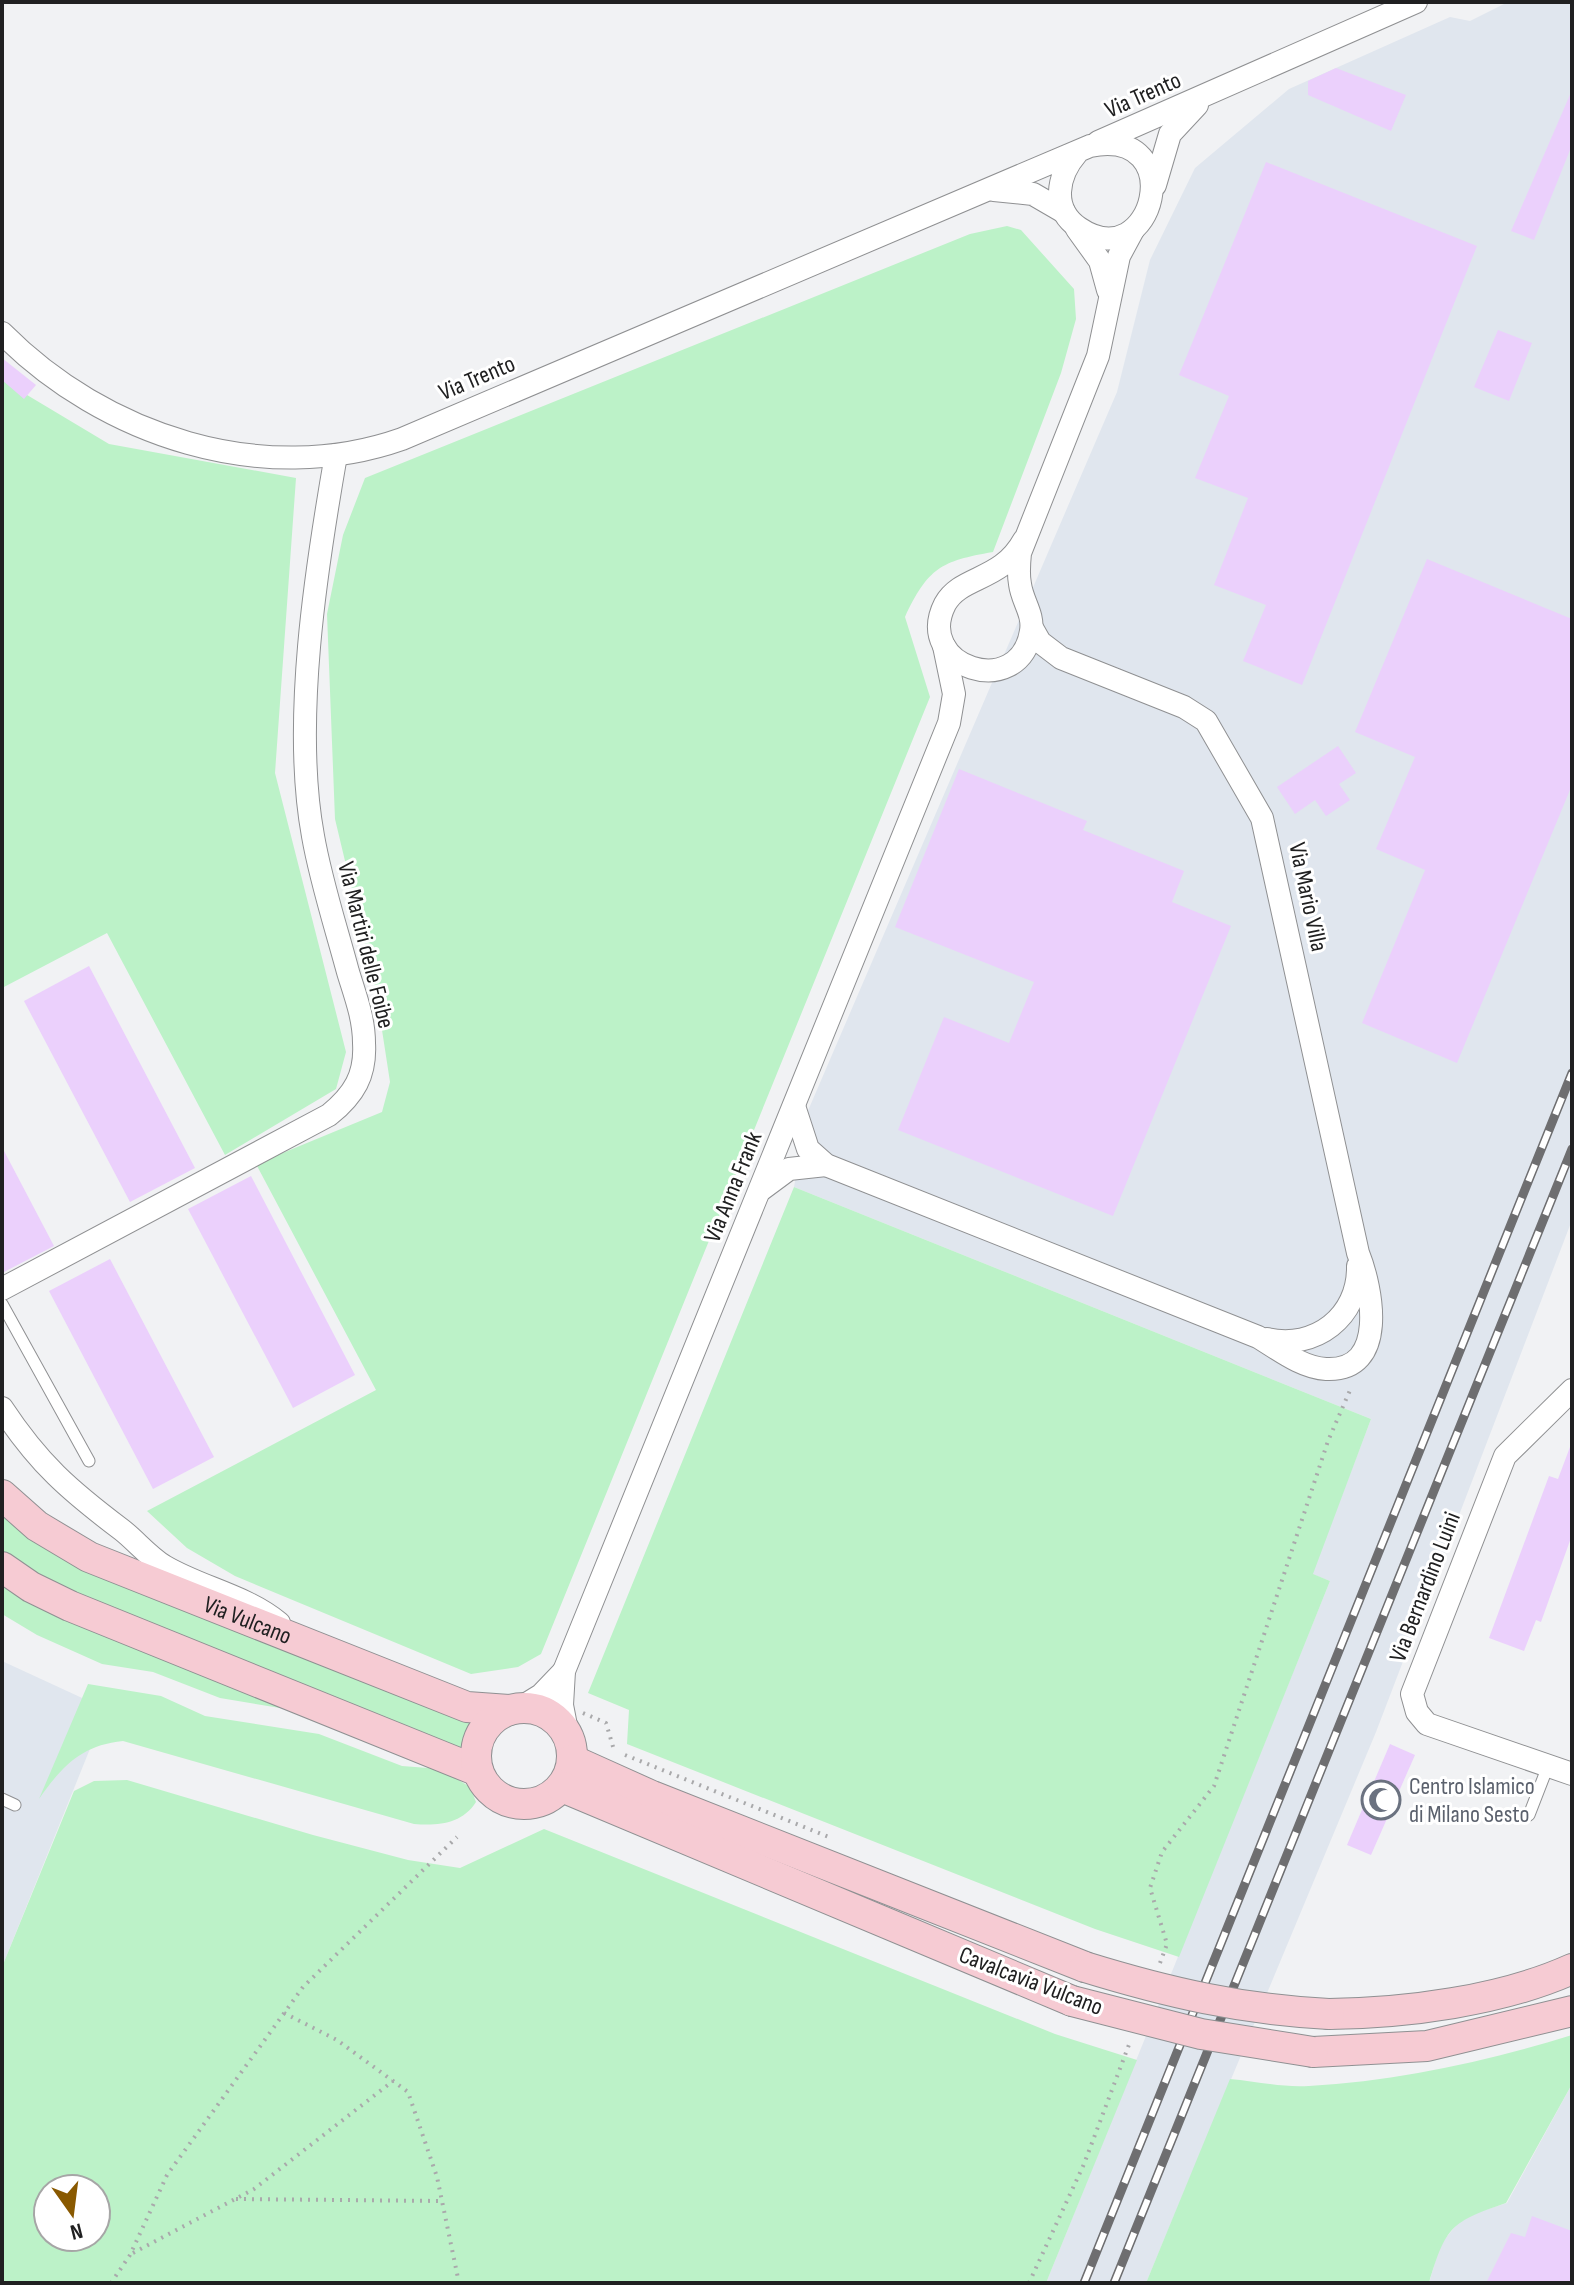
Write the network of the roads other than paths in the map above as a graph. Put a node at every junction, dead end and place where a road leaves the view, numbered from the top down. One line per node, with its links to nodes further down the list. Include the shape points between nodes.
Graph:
1 (1416, 2): 2 (street, Via Trento)
2 (1216, 91): 3 (street, Via Trento); 4 (street, Via Trento, via 1170,134)
3 (1083, 150): 4 (street, Via Trento, via 1120,145 1134,152 1144,162); 5 (street, Via Trento); 6 (street, via 1060,180 1059,196)
4 (1154, 190): 7 (street, Via Trento, via 1144,219)
5 (974, 195): 6 (street, Via Trento, via 1021,191); 10 (street, Via Trento, via 402,439)
6 (1069, 218): 7 (street, Via Trento, via 1102,237); 8 (street, via 1100,261)
7 (1133, 230): 8 (street, via 1119,256)
8 (1110, 303): 11 (street, via 1098,356)
9 (2, 333): 10 (street, Via Trento, via 78,393 163,435 238,455)
10 (336, 455): 23 (street, Via Martiri delle Foibe, via 313,614 305,765 321,873 363,1023 359,1084 329,1115)
11 (1024, 540): 12 (street, via 1006,564); 13 (street, via 1019,569)
12 (979, 581): 13 (street, via 999,582); 15 (street, via 946,602 941,616)
13 (1023, 599): 14 (street)
14 (1032, 628): 16 (street, Via Mario Villa); 17 (street, via 1028,643)
15 (944, 646): 17 (street, via 965,667); 18 (street, Via Anna Frank, via 954,694)
16 (1061, 658): 17 (street, Via Mario Villa, via 1036,657); 22 (street, Via Mario Villa, via 1184,707 1206,721 1262,818)
17 (1001, 668): 18 (street, Via Anna Frank, via 969,692)
18 (949, 723): 19 (street, Via Anna Frank)
19 (794, 1106): 20 (street, Via Mario Villa, via 808,1149); 21 (street, Via Anna Frank)
20 (826, 1165): 21 (street, Via Mario Villa, via 789,1169); 25 (street, Via Mario Villa)
21 (759, 1192): 32 (street, Via Anna Frank)
22 (1358, 1253): 25 (street, Via Mario Villa, via 1357,1288 1336,1322 1301,1341); 25 (street, Via Mario Villa, via 1372,1308 1362,1354 1341,1368 1326,1369 1309,1366)
23 (2, 1289)
24 (2, 1304): 28 (lane)
25 (1258, 1337)
26 (1572, 1390): 35 (street, Via Bernardino Luini, via 1505,1456 1412,1694 1427,1724)
27 (2, 1408): 31 (street, via 64,1487 151,1556 267,1613)
28 (89, 1461)
29 (2, 1495): 31 (main road, Via Vulcano, via 37,1526 89,1557)
30 (2, 1567): 36 (main road, via 70,1606)
31 (302, 1642): 33 (main road, Via Vulcano, via 467,1707)
32 (564, 1671): 33 (street, Via Anna Frank, via 547,1690); 34 (street, Via Anna Frank)
33 (515, 1709): 34 (main road, via 543,1712 562,1726); 36 (main road, via 493,1720 481,1734)
34 (567, 1761): 36 (main road, via 540,1802 514,1803 493,1794); 41 (main road, Cavalcavia Vulcano, bridge, via 1085,1967 1201,2000 1329,2014 1424,2008); 42 (main road, Cavalcavia Vulcano, bridge, via 1072,2001 1201,2034 1313,2052 1376,2051 1450,2042)
35 (1548, 1766): 37 (street, Via Bernardino Luini); 40 (lane)
36 (478, 1771)
37 (1572, 1774)
38 (2, 1799): 39 (lane)
39 (15, 1805)
40 (1529, 1815)
41 (1572, 1969)
42 (1572, 2011)

